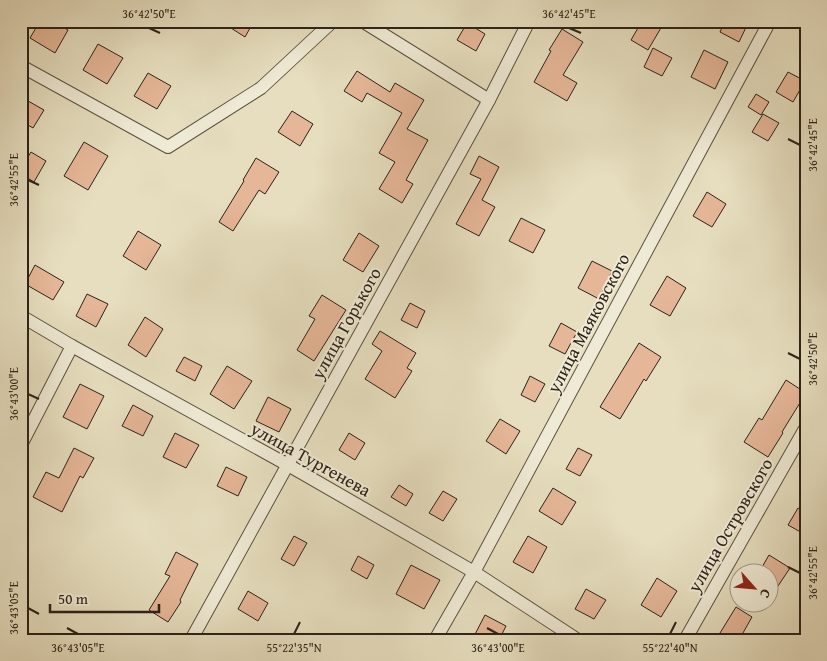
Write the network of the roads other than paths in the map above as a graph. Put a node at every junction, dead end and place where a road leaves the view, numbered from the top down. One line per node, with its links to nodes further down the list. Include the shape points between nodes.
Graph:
1 (333, 21): 5 (street, via 261,88 168,147)
2 (362, 21): 6 (street)
3 (529, 21): 6 (street, улица Горького)
4 (770, 21): 12 (street, улица Маяковского)
5 (21, 66)
6 (489, 100): 11 (street, улица Горького)
7 (21, 316): 8 (street, улица Тургенева)
8 (72, 346): 10 (street); 11 (street, улица Тургенева)
9 (806, 427): 16 (street, улица Островского)
10 (21, 445)
11 (288, 465): 12 (street, улица Тургенева); 13 (street, улица Горького)
12 (474, 572): 14 (street, улица Маяковского); 15 (street, улица Тургенева)
13 (191, 640)
14 (435, 640)
15 (578, 640)
16 (685, 640)

